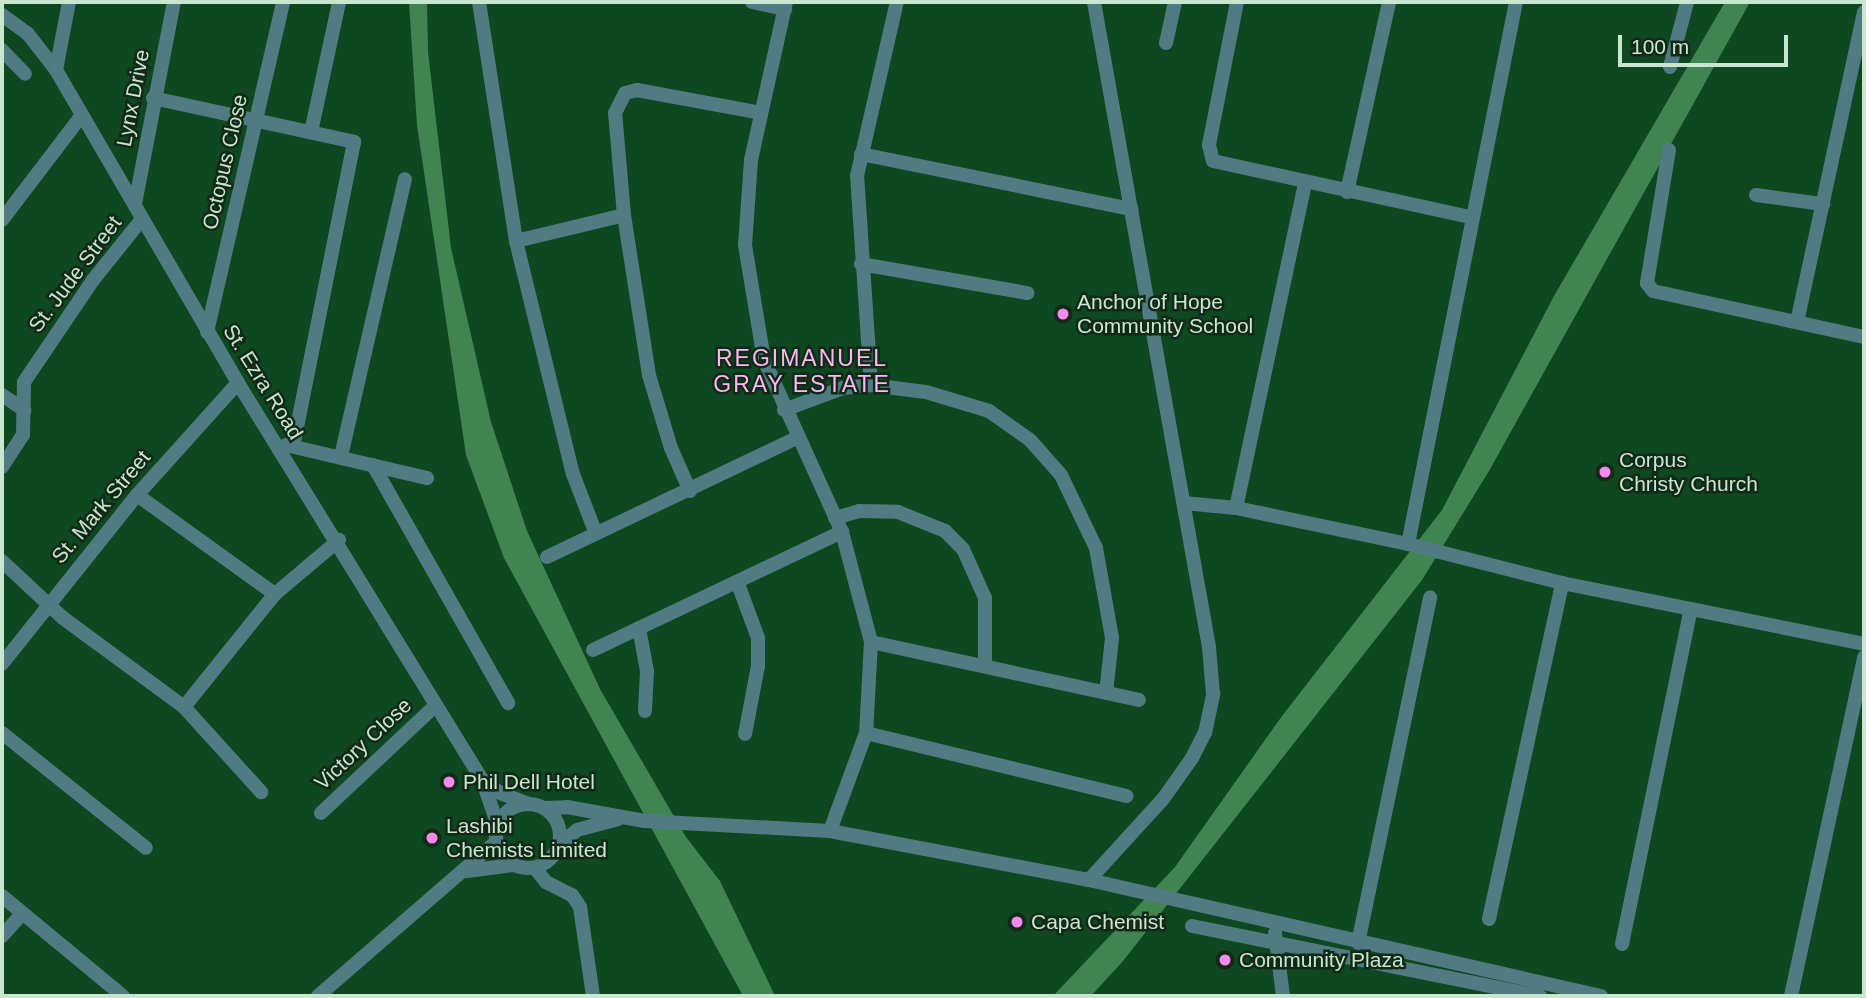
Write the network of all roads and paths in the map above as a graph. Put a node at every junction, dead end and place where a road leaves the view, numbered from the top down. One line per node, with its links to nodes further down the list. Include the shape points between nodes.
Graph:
1 (69, 2): 20 (street)
2 (174, 2): 22 (street, Lynx Drive)
3 (283, 2): 25 (street, Octopus Close)
4 (339, 2): 26 (street)
5 (479, 2): 40 (street)
6 (752, 2): 14 (street)
7 (897, 2): 28 (street)
8 (1094, 2): 35 (street)
9 (1175, 2): 17 (street)
10 (1237, 2): 30 (street, via 1210,158)
11 (1389, 2): 31 (street)
12 (1516, 2): 37 (street)
13 (1687, 2): 19 (street)
14 (785, 5): 23 (street)
15 (1864, 12): 34 (street)
16 (2, 15): 20 (street, St. Ezra Road, via 28,34)
17 (1166, 43)
18 (2, 50): 21 (street)
19 (1670, 67)
20 (56, 70): 24 (street, St. Ezra Road)
21 (25, 74)
22 (153, 97): 25 (street); 33 (street, Lynx Drive)
23 (761, 113): 36 (street, via 637,90 625,93 615,113); 50 (street, via 751,160 745,246 754,318)
24 (82, 115): 33 (street, St. Ezra Road); 39 (street)
25 (256, 120): 26 (street); 44 (street, Octopus Close)
26 (311, 132): 53 (street, via 349,139 355,147)
27 (1669, 150): 43 (street, via 1647,283 1668,297)
28 (861, 154): 35 (street); 41 (street, via 855,204)
29 (405, 179): 54 (street)
30 (1305, 184): 31 (street); 61 (street)
31 (1347, 192): 37 (street)
32 (1756, 195): 34 (street)
33 (135, 204): 38 (street, St. Ezra Road)
34 (1823, 204): 43 (street)
35 (1131, 209): 60 (street)
36 (624, 215): 40 (street); 58 (street, via 649,375 671,449)
37 (1470, 217): 66 (street)
38 (142, 219): 44 (street, St. Ezra Road); 49 (street, St. Jude Street, via 93,280 24,382)
39 (2, 220)
40 (516, 241): 64 (street, via 573,474)
41 (861, 264): 42 (street); 47 (street)
42 (1028, 293)
43 (1797, 322): 45 (street)
44 (208, 332): 46 (street, St. Ezra Road)
45 (1864, 337)
46 (238, 383): 52 (street, St. Ezra Road); 59 (street, St. Mark Street)
47 (870, 385): 50 (street, via 843,388); 82 (street, via 926,392 989,411 1030,440 1061,475 1096,548 1110,610)
48 (2, 395): 49 (street)
49 (24, 410): 56 (street, St. Jude Street, via 23,435)
50 (784, 410): 51 (street)
51 (797, 438): 58 (street); 62 (street)
52 (278, 444): 53 (street); 65 (street, St. Ezra Road)
53 (293, 446): 54 (street)
54 (341, 456): 55 (street)
55 (373, 465): 57 (street); 85 (street)
56 (2, 467)
57 (427, 478)
58 (690, 491): 64 (street)
59 (137, 495): 71 (street); 73 (street, St. Mark Street)
60 (1184, 503): 61 (street); 107 (street, via 1213,671 1211,713 1192,758 1163,799)
61 (1236, 508): 66 (street)
62 (835, 518): 63 (street); 81 (street, via 859,511 898,512 945,531 963,549 985,598)
63 (842, 532): 70 (street); 76 (street)
64 (596, 534): 67 (street)
65 (339, 540): 71 (street); 86 (street, St. Ezra Road)
66 (1410, 544): 69 (street)
67 (547, 557)
68 (2, 561): 73 (street)
69 (1562, 583): 74 (street); 110 (street)
70 (738, 584): 75 (street); 91 (street, via 758,638)
71 (275, 594): 87 (street)
72 (1430, 597): 115 (street)
73 (48, 604): 80 (street, St. Mark Street); 87 (street)
74 (1691, 609): 77 (street); 116 (street)
75 (639, 628): 78 (street); 88 (street, via 647,671)
76 (871, 642): 81 (street); 90 (street)
77 (1864, 644)
78 (593, 650)
79 (1864, 657): 83 (street)
80 (2, 664)
81 (985, 664): 82 (street)
82 (1107, 694): 84 (street)
83 (1860, 695): 123 (street)
84 (1139, 700)
85 (508, 703)
86 (435, 706): 92 (street, St. Ezra Road); 97 (street, Victory Close)
87 (184, 708): 93 (street)
88 (645, 711)
89 (2, 733): 103 (street)
90 (866, 733): 94 (street); 100 (street)
91 (745, 734)
92 (482, 779): 95 (street, via 500,793); 99 (street)
93 (261, 792)
94 (1126, 796)
95 (529, 804): 96 (street); 99 (street, via 510,810)
96 (544, 808): 98 (street, via 567,807); 102 (street, via 558,824)
97 (321, 813)
98 (620, 819): 100 (street); 102 (street, via 578,830)
99 (498, 826): 101 (street)
100 (830, 831): 107 (street)
101 (496, 842): 104 (street); 106 (street)
102 (560, 844): 105 (street, via 555,855)
103 (146, 848)
104 (513, 865): 105 (street); 106 (street)
105 (536, 868): 119 (street, via 545,882 572,895 580,907)
106 (467, 870): 118 (street)
107 (1089, 880): 111 (street)
108 (2, 896): 109 (street)
109 (22, 914): 113 (street); 117 (street)
110 (1489, 919)
111 (1274, 925): 114 (street); 115 (street)
112 (1192, 926): 114 (street)
113 (2, 936)
114 (1276, 942): 120 (street); 121 (street)
115 (1358, 943): 122 (street)
116 (1622, 944)
117 (123, 996)
118 (318, 996)
119 (593, 996)
120 (1283, 996)
121 (1540, 996)
122 (1601, 996)
123 (1791, 996)

